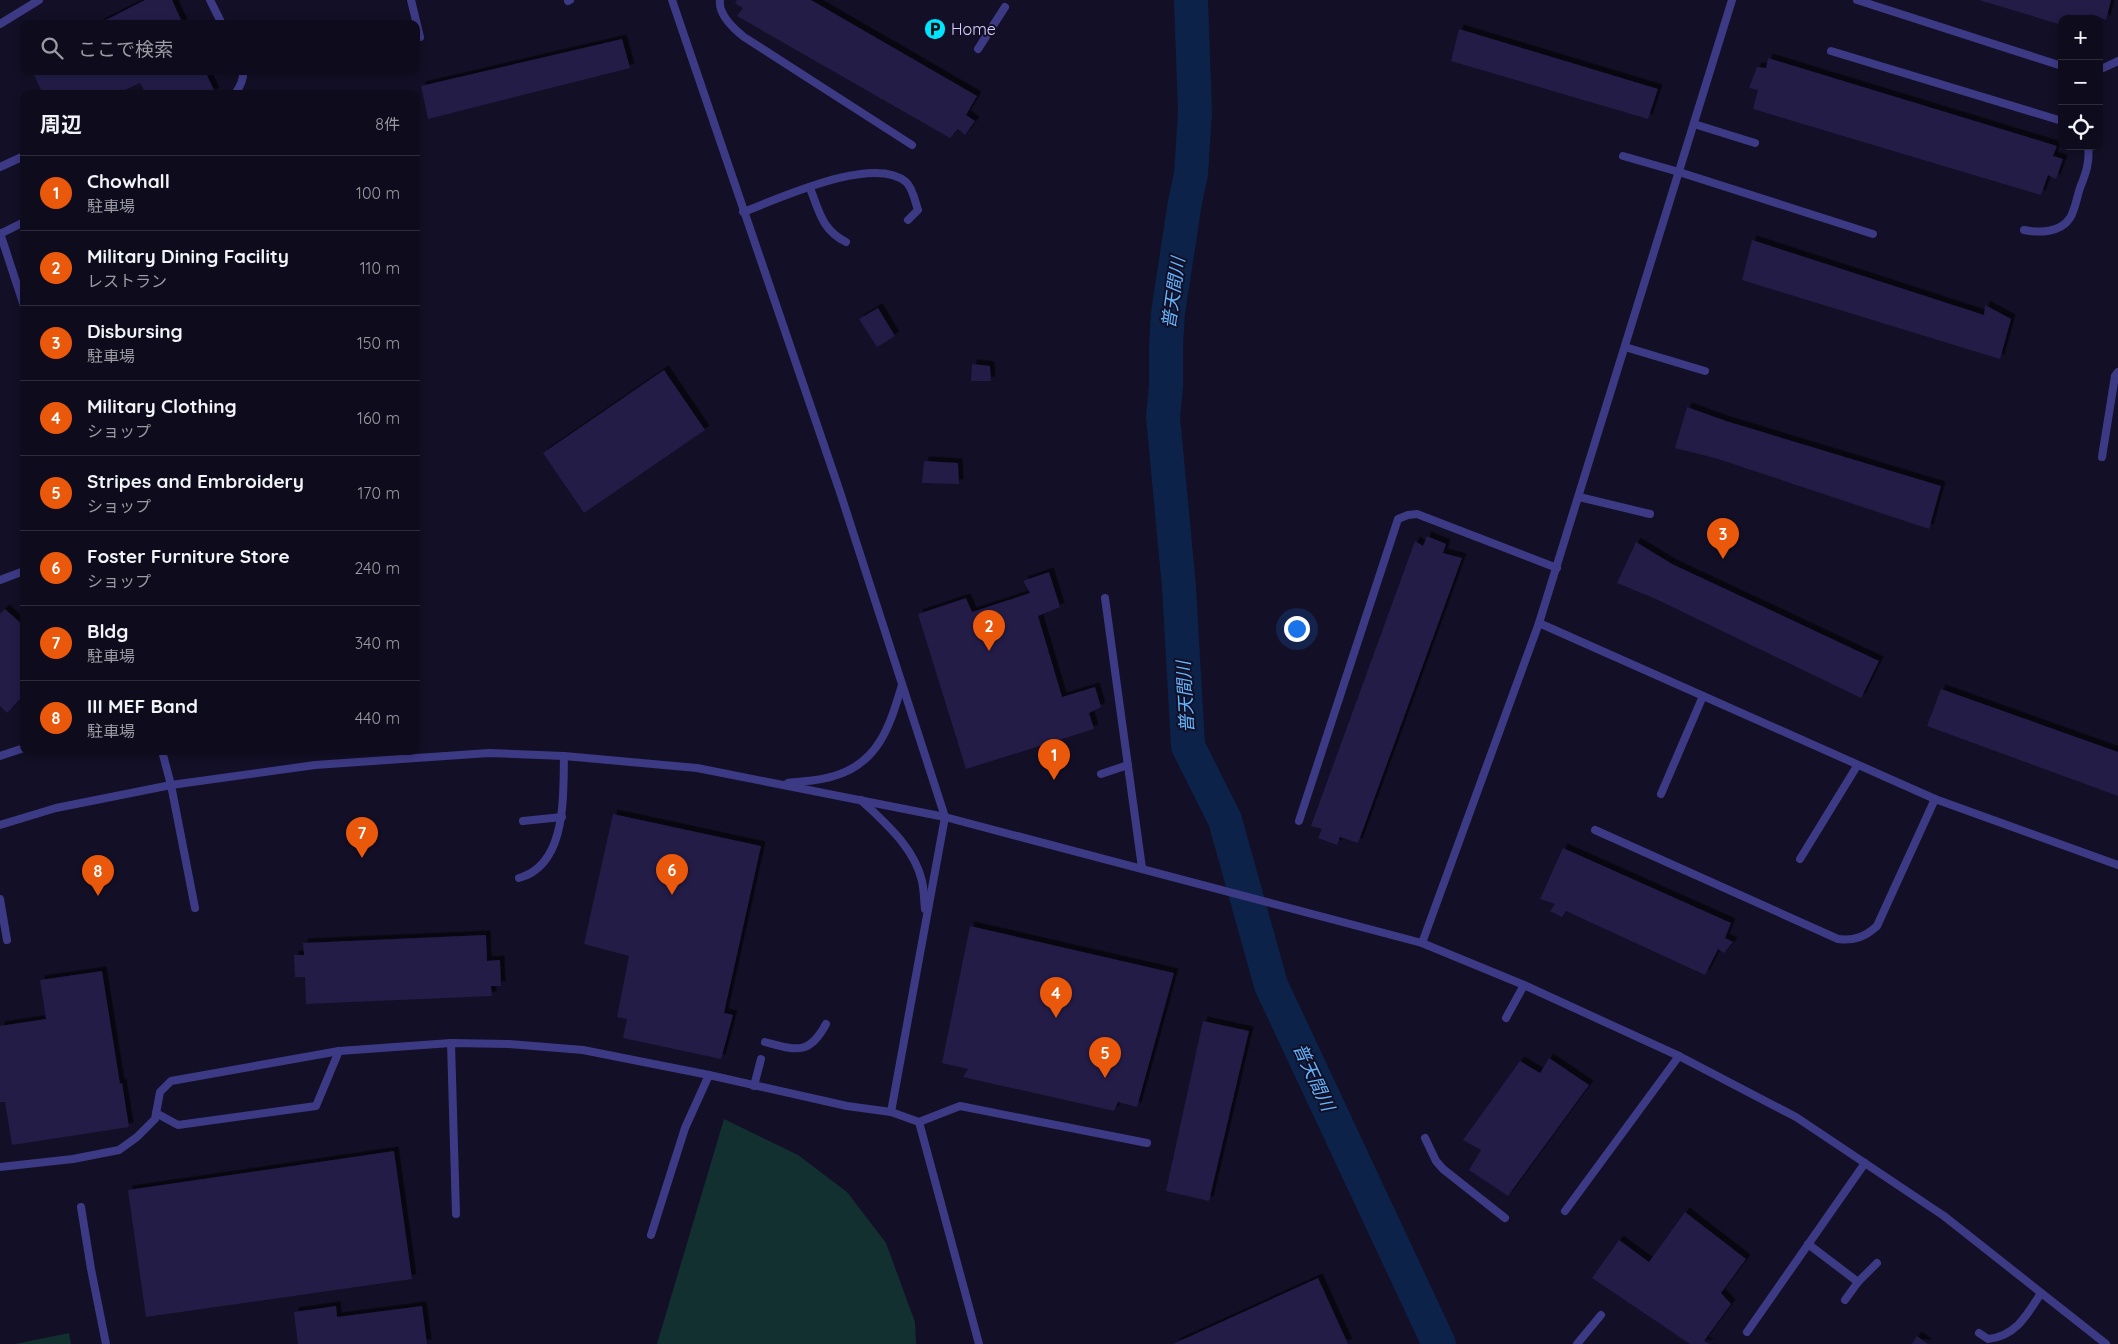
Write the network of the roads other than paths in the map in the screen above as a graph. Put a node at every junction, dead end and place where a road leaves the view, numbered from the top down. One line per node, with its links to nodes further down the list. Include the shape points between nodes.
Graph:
1 (39, 0): 11 (lane)
2 (210, 0): 9 (lane)
3 (411, 0): 10 (lane)
4 (672, 0): 29 (lane)
5 (720, 0): 22 (lane, via 732,28)
6 (1732, 0): 20 (lane)
7 (1857, 0): 15 (lane)
8 (1005, 7): 12 (lane)
9 (220, 20)
10 (416, 20)
11 (0, 24)
12 (978, 49)
13 (1831, 51): 19 (lane)
14 (2118, 61): 16 (lane)
15 (2058, 65)
16 (2103, 68)
17 (244, 75): 18 (lane)
18 (238, 90)
19 (2058, 120)
20 (1694, 124): 21 (lane); 27 (lane)
21 (1755, 143)
22 (912, 145)
23 (2089, 150): 32 (lane, via 2090,160 2070,218 2048,232)
24 (1624, 156): 27 (lane)
25 (20, 158): 26 (lane)
26 (0, 167)
27 (1679, 172): 34 (lane); 37 (lane)
28 (810, 188): 29 (lane); 30 (lane, via 852,174 874,171 891,175 906,182 914,198 918,210); 35 (lane, via 825,227)
29 (743, 212): 48 (lane, via 840,492)
30 (908, 220)
31 (20, 224): 33 (lane)
32 (2024, 230)
33 (0, 234): 36 (lane)
34 (1873, 234)
35 (846, 242)
36 (20, 294)
37 (1625, 347): 38 (lane); 41 (lane)
38 (1705, 371)
39 (2118, 372): 40 (lane)
40 (2102, 457)
41 (1579, 497): 42 (lane); 43 (lane)
42 (1650, 514)
43 (1557, 568): 47 (lane); 64 (lane, via 1417,514 1398,520)
44 (20, 573): 45 (lane)
45 (0, 580)
46 (1105, 598): 54 (lane)
47 (1539, 623): 49 (lane); 76 (lane)
48 (902, 685): 57 (lane, via 889,726 876,748 861,763 834,776); 62 (lane)
49 (1703, 696): 55 (lane); 59 (lane)
50 (20, 749): 52 (lane)
51 (163, 755): 58 (lane)
52 (0, 756)
53 (564, 756): 57 (lane, via 697,768); 58 (lane, via 489,753 315,764); 63 (lane)
54 (1128, 765): 56 (lane); 70 (lane)
55 (1857, 766): 60 (lane); 68 (lane)
56 (1101, 774)
57 (781, 784): 61 (lane)
58 (171, 785): 66 (lane, via 56,808); 73 (lane)
59 (1661, 794)
60 (1935, 799): 67 (lane, via 1877,926 1869,934 1850,940 1838,939); 69 (lane)
61 (860, 800): 62 (lane); 74 (lane, via 894,833 916,864 922,882)
62 (945, 817): 70 (lane); 74 (lane)
63 (562, 818): 65 (lane); 71 (lane, via 548,859 530,874)
64 (1299, 821)
65 (523, 822)
66 (0, 825)
67 (1595, 830)
68 (1800, 859)
69 (2118, 865)
70 (1142, 868): 76 (lane)
71 (519, 878)
72 (0, 899): 75 (lane)
73 (195, 908)
74 (926, 918): 87 (lane)
75 (7, 940)
76 (1422, 943): 77 (lane)
77 (1524, 985): 78 (lane); 83 (lane)
78 (1506, 1018)
79 (826, 1024): 80 (lane, via 820,1036 808,1046 796,1050)
80 (765, 1042)
81 (451, 1043): 82 (lane); 85 (lane, via 583,1050); 96 (lane)
82 (339, 1051): 88 (lane, via 171,1081 160,1092); 88 (lane, via 316,1106 178,1125)
83 (1679, 1056): 92 (lane, via 1796,1117); 95 (lane)
84 (761, 1059): 86 (lane)
85 (710, 1075): 86 (lane); 98 (lane, via 685,1128)
86 (754, 1086): 87 (lane)
87 (891, 1112): 89 (lane)
88 (156, 1113): 93 (lane, via 155,1119 120,1150)
89 (919, 1122): 91 (lane, via 960,1106); 108 (lane)
90 (1425, 1138): 97 (lane, via 1436,1161)
91 (1147, 1143)
92 (1865, 1163): 99 (lane); 102 (lane, via 1944,1216)
93 (0, 1167)
94 (81, 1207): 107 (lane)
95 (1565, 1211)
96 (456, 1214)
97 (1505, 1218)
98 (651, 1235)
99 (1808, 1244): 101 (lane); 105 (lane)
100 (1877, 1263): 101 (lane)
101 (1858, 1282): 103 (lane)
102 (2041, 1293): 106 (lane, via 2023,1322 2011,1332 1988,1339); 110 (lane)
103 (1845, 1300)
104 (1601, 1315): 109 (lane)
105 (1748, 1332)
106 (1980, 1333)
107 (106, 1344)
108 (979, 1344)
109 (1577, 1344)
110 (2106, 1344)

